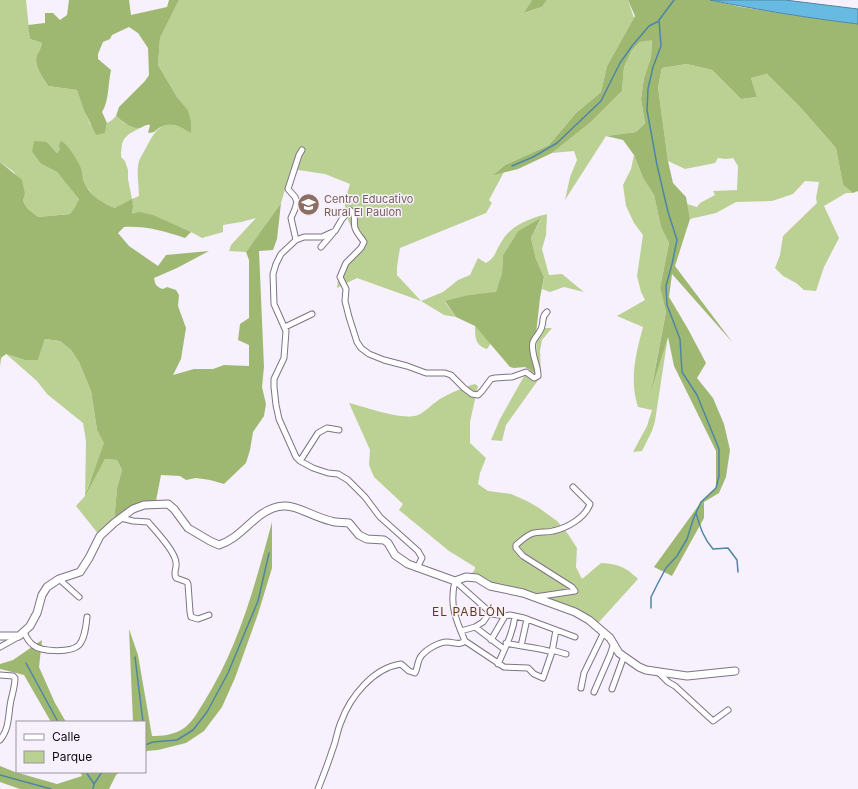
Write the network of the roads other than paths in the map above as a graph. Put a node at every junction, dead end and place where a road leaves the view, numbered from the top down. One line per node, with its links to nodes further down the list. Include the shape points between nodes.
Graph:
1 (302, 150): 3 (street, via 288,189 297,202 291,218)
2 (335, 231): 3 (street, via 322,237); 4 (street); 5 (street, via 350,210 352,211 355,216 354,226 364,242 346,263 340,277 346,289 345,301 357,342 374,357 426,373 451,375 472,394 478,395 491,379 512,377 523,372 534,378 538,376 533,342 543,325 543,315)
3 (296, 240): 7 (street, via 281,254 273,274 274,304)
4 (321, 247)
5 (547, 312)
6 (312, 314): 7 (street)
7 (285, 327): 9 (street, via 284,358 274,379 274,393 279,419 293,452)
8 (338, 430): 9 (street, via 327,428 318,433)
9 (300, 461): 12 (street, via 313,468 343,477 352,484 380,517 418,551 422,558)
10 (573, 487): 16 (street, via 590,504 584,513 563,528 531,534 516,545 516,548 522,556 572,587 574,591)
11 (121, 518): 12 (street, via 144,505 168,504 188,528 219,545 235,537 269,509 282,506 299,508 331,522 349,523 366,539 384,540 395,555); 13 (street, via 100,536 81,570); 18 (street, via 148,522 158,532 174,556 176,578 188,584 191,617 198,619)
12 (417, 568): 14 (street)
13 (59, 580): 15 (street); 27 (street, via 47,587 37,613)
14 (455, 581): 16 (street, via 466,577 477,578 490,586); 17 (street); 24 (street, via 452,593 454,612)
15 (79, 597)
16 (534, 597): 26 (street, via 574,612)
17 (490, 612): 19 (street); 23 (street, via 483,622)
18 (209, 616)
19 (505, 616): 20 (street); 30 (street)
20 (515, 616): 22 (street); 32 (street, via 510,638)
21 (87, 617): 27 (street, via 85,632 79,644 65,650 37,648)
22 (527, 619): 25 (street); 34 (street)
23 (475, 627): 24 (street); 30 (street)
24 (461, 630): 31 (street)
25 (556, 630): 29 (street); 37 (street)
26 (604, 632): 33 (street); 44 (street, via 584,673)
27 (22, 634): 28 (street); 35 (street)
28 (0, 636)
29 (575, 637)
30 (492, 640): 36 (street)
31 (465, 641): 40 (street); 49 (street, via 460,644 446,642 430,649 421,656 415,673 400,664 373,676 353,699 340,722 333,750)
32 (506, 643): 34 (street); 36 (street)
33 (614, 643): 39 (street, via 619,653); 46 (street)
34 (521, 646): 37 (street)
35 (0, 648)
36 (504, 649): 40 (street)
37 (552, 651): 38 (street); 40 (street, via 543,678 528,668 506,668)
38 (566, 654)
39 (624, 656): 42 (street, via 639,667); 45 (street)
40 (498, 664)
41 (734, 670): 42 (street, via 687,676)
42 (657, 671): 47 (street, via 713,721)
43 (0, 675): 48 (street, via 15,678 9,720 5,734)
44 (581, 688)
45 (612, 689)
46 (594, 692)
47 (728, 710)
48 (0, 740)
49 (318, 789)

